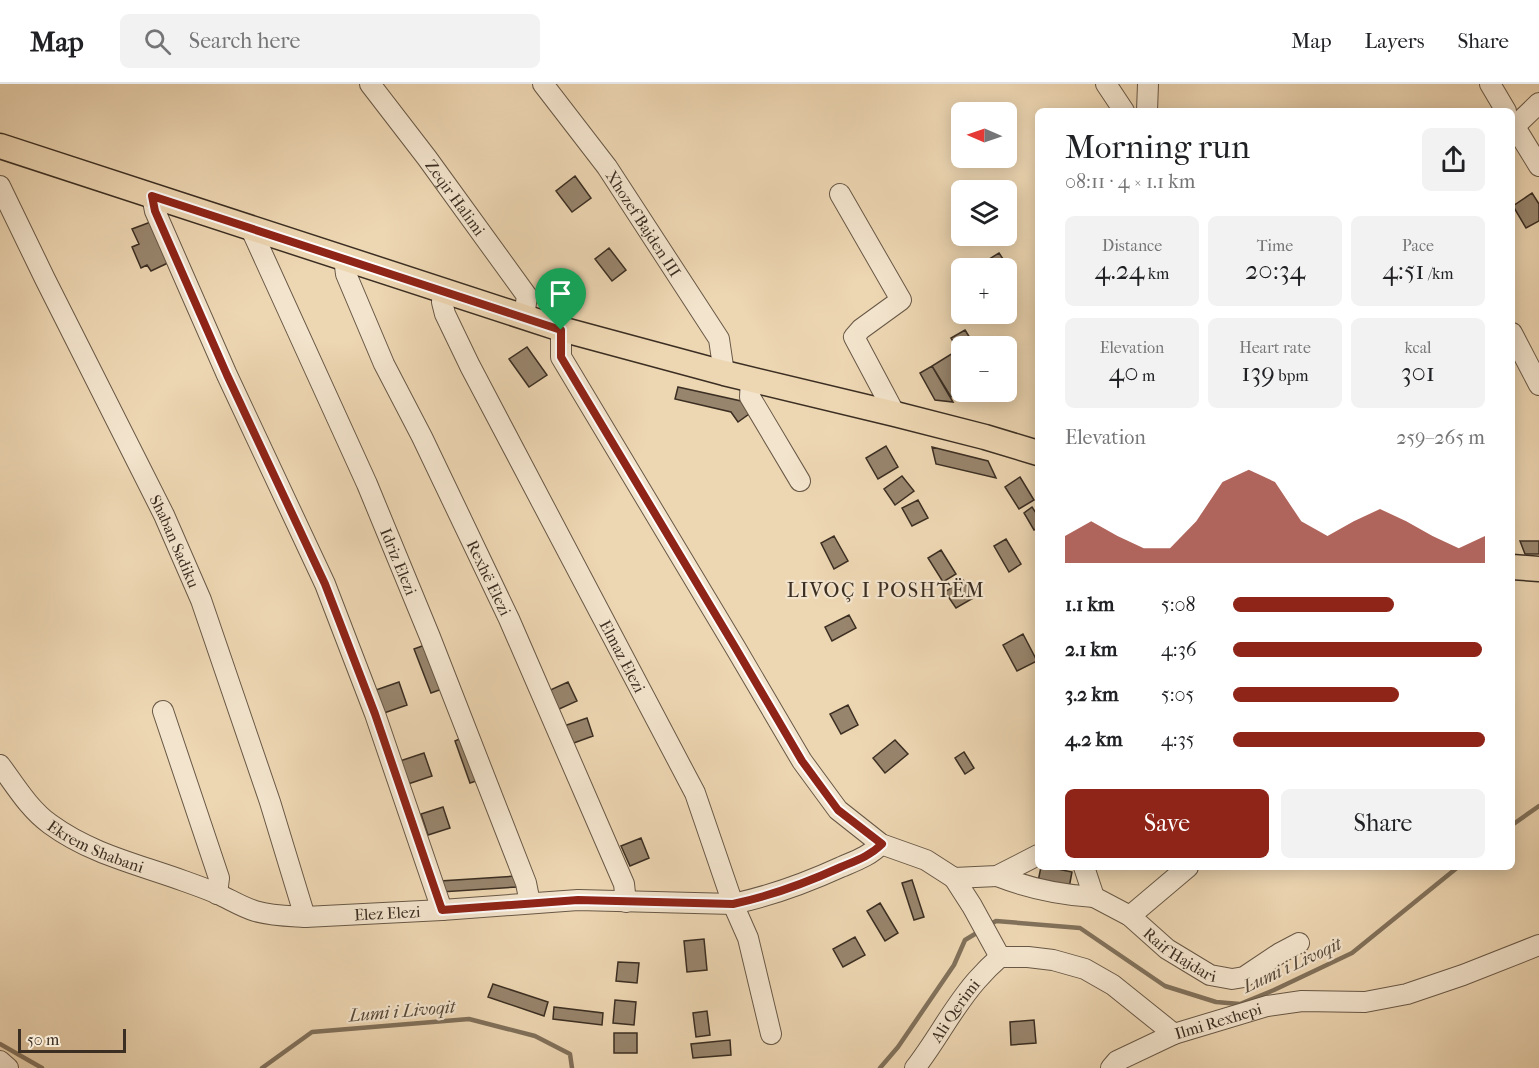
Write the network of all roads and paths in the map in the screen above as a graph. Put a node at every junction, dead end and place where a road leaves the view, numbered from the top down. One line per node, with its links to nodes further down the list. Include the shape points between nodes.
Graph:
1 (370, 84): 20 (street, Zeqir Halimi, via 527,296)
2 (543, 84): 24 (street, Xhozef Bajden III, via 607,167 719,339)
3 (1106, 84): 7 (street)
4 (1148, 84): 8 (street)
5 (1490, 84): 9 (street)
6 (1539, 103): 10 (street)
7 (1122, 108)
8 (1147, 108)
9 (1503, 108)
10 (1515, 119)
11 (1515, 128): 13 (street)
12 (0, 146): 16 (main road)
13 (1539, 166)
14 (0, 186): 48 (street, Shaban Sadiku, via 164,515 201,600)
15 (840, 194): 28 (street, via 901,300 854,337)
16 (152, 196): 17 (main road); 46 (street, via 155,211 227,375 325,584 379,724)
17 (250, 227): 18 (main road); 44 (street, Idriz Elezi, via 367,484 526,883)
18 (344, 258): 19 (main road); 43 (street, Rexhë Elezi, via 346,274 384,364 509,618 624,884)
19 (443, 292): 20 (main road); 45 (street, Elmaz Elezi, via 445,314 470,366 695,793)
20 (524, 317): 21 (main road)
21 (561, 330): 24 (main road); 35 (street, via 561,357 802,761 838,810)
22 (842, 339): 27 (street, via 869,389)
23 (1515, 339): 26 (street)
24 (724, 373): 25 (main road)
25 (751, 380): 27 (main road); 30 (street, via 750,397)
26 (1539, 385)
27 (866, 407): 28 (main road)
28 (895, 414): 29 (main road)
29 (1035, 452)
30 (800, 481)
31 (1515, 567): 32 (main road)
32 (1539, 569)
33 (163, 711): 41 (street, via 219,878)
34 (0, 765): 41 (street, Ekrem Shabani, via 48,823 79,843)
35 (882, 844): 40 (street, via 926,860); 45 (street, Elez Elezi, via 873,853 814,879)
36 (1035, 857): 39 (street)
37 (1085, 870): 42 (street)
38 (1184, 870): 47 (street, Raif Hajdari)
39 (997, 876): 40 (street); 42 (street, Raif Hajdari, via 1023,886)
40 (954, 878): 51 (street)
41 (217, 894): 48 (street, Elez Elezi, via 256,911)
42 (1094, 897): 47 (street, Raif Hajdari)
43 (626, 902): 44 (street, Elez Elezi); 45 (street, Elez Elezi)
44 (530, 903): 46 (street, Elez Elezi)
45 (733, 904): 52 (street, Elmaz Elezi, via 748,938)
46 (442, 910): 48 (street, Elez Elezi)
47 (1130, 916): 49 (street, Raif Hajdari, via 1167,949 1210,975 1232,979 1244,977)
48 (305, 917)
49 (1299, 943)
50 (1539, 945): 53 (street, Ilmi Rexhepi, via 1407,994 1365,1002 1302,1001 1267,1006)
51 (997, 951): 53 (street, Ilmi Rexhepi, via 1084,969 1113,985); 56 (street, Ali Qerimi)
52 (771, 1034)
53 (1174, 1034): 57 (street)
54 (0, 1061): 55 (street)
55 (8, 1068)
56 (915, 1068)
57 (1111, 1068)

